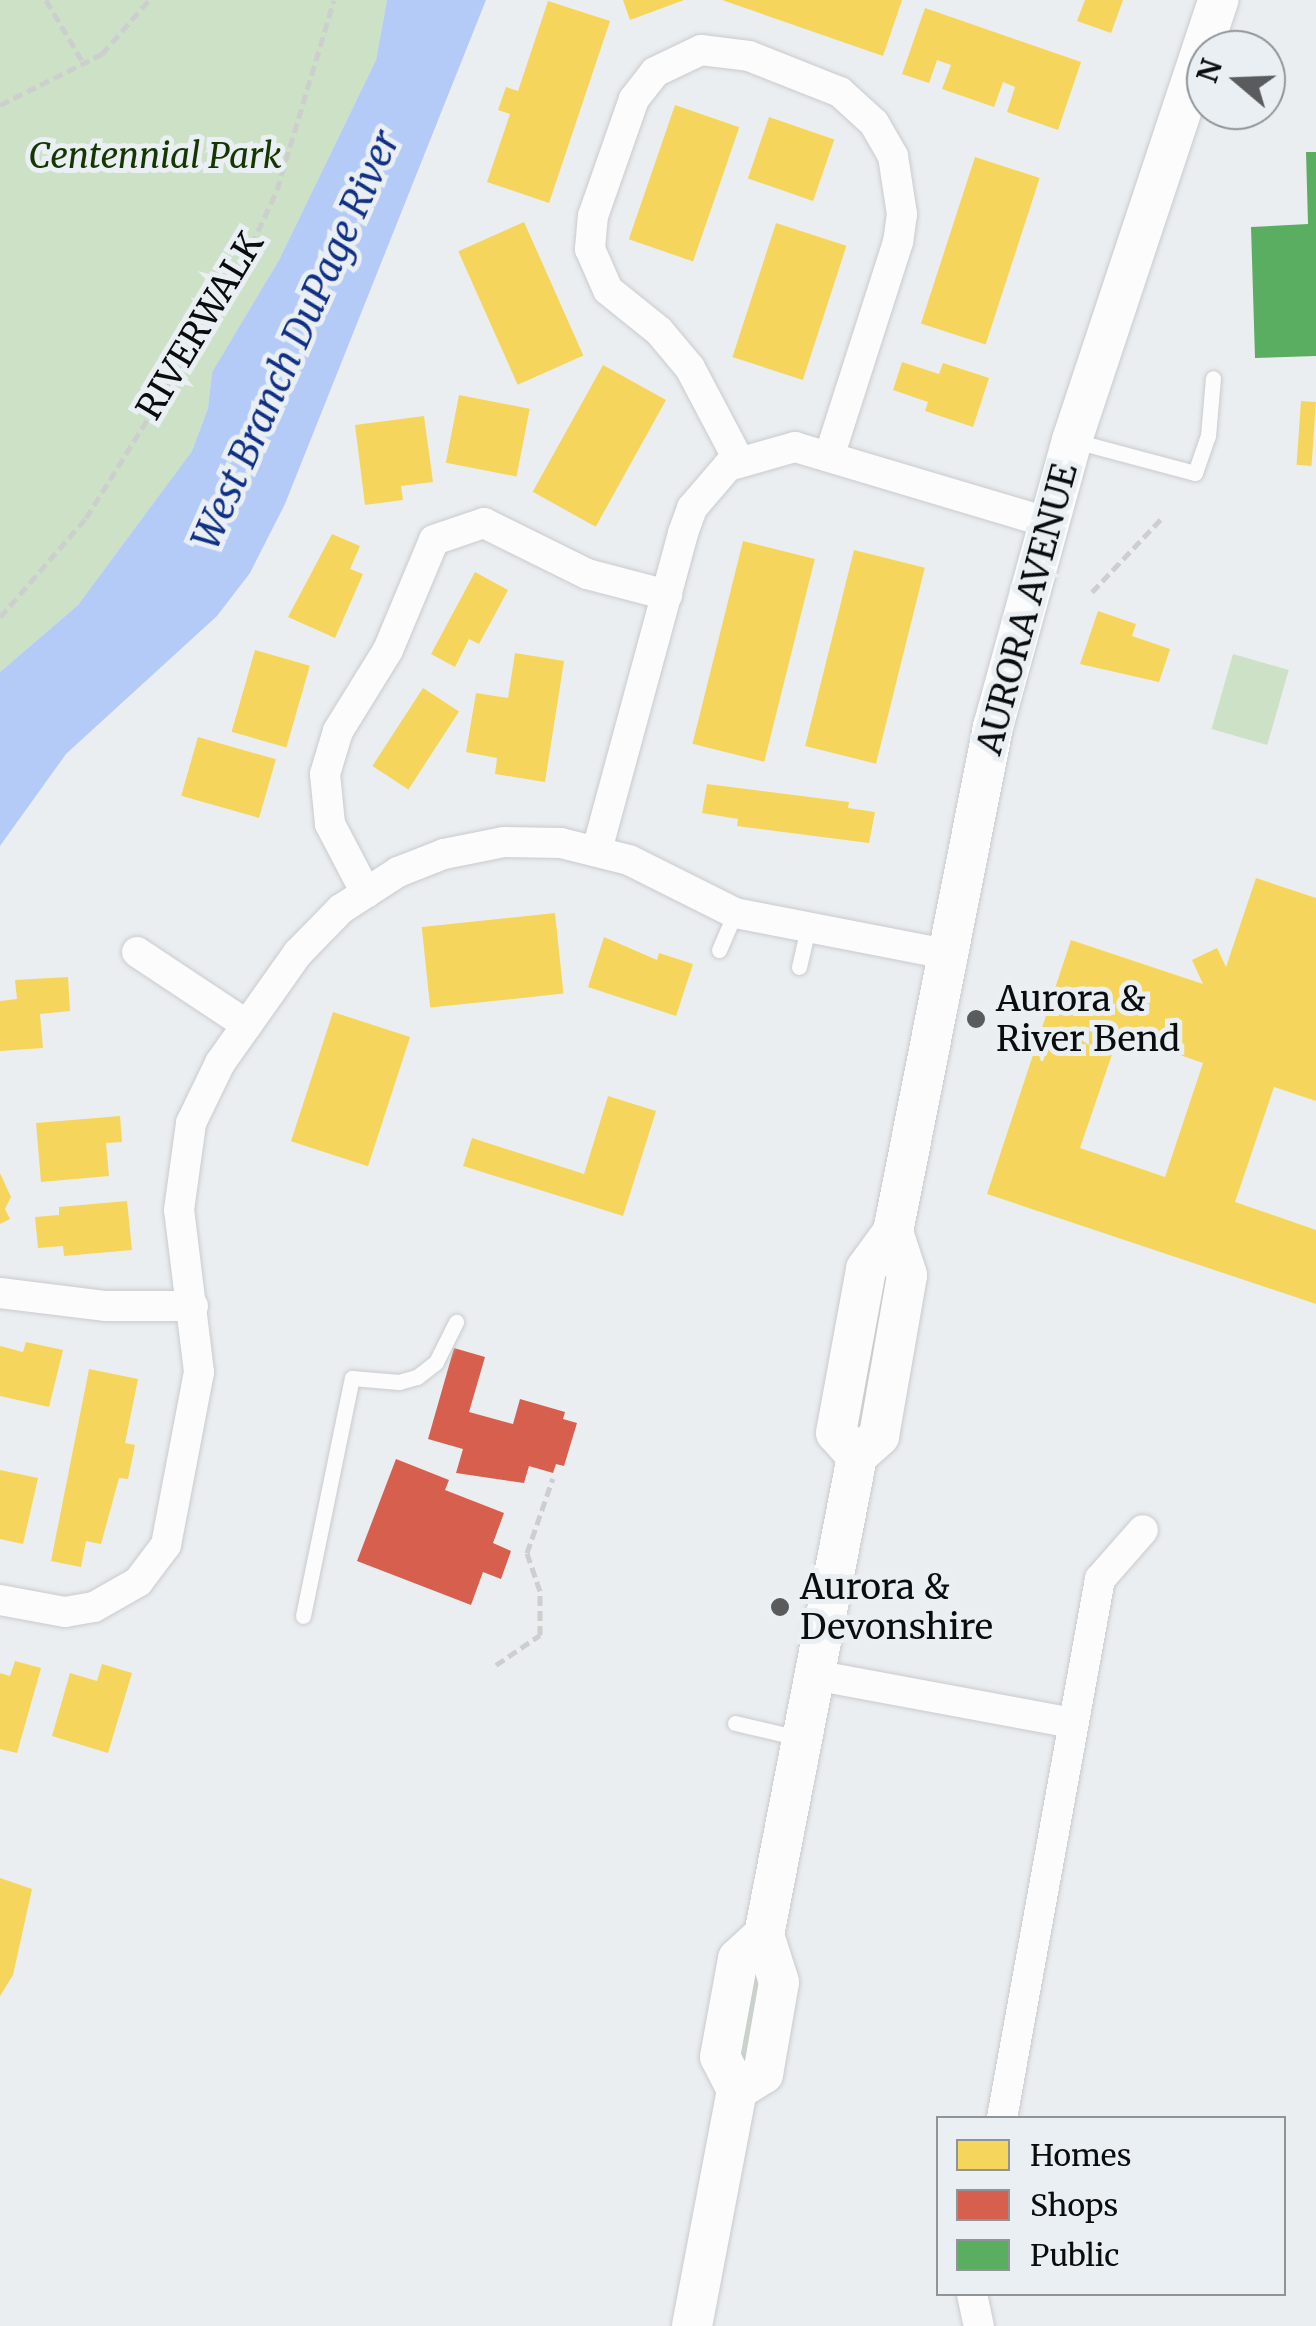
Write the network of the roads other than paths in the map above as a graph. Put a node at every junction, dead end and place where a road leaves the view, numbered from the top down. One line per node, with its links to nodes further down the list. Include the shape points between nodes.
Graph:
1 (1218, 0): 3 (main road, AURORA AVENUE)
2 (1213, 378): 3 (lane, via 1208,436 1195,472)
3 (1072, 440): 6 (main road, AURORA AVENUE)
4 (830, 454): 5 (street, via 795,447); 5 (street, via 902,214 900,178 881,133 840,92 727,50 701,50 667,64 634,98 593,216 590,249 608,290 659,331 690,368); 6 (street)
5 (738, 459): 7 (street, via 692,508)
6 (1046, 522): 14 (main road, AURORA AVENUE, via 993,727)
7 (666, 595): 8 (street); 9 (street, via 587,574 484,523 434,540 388,650 338,731 325,774 330,824)
8 (597, 850): 9 (street, via 561,842 468,847 398,872); 10 (street)
9 (366, 893): 16 (street, via 319,930)
10 (735, 913): 11 (street); 12 (lane)
11 (808, 928): 14 (street); 15 (lane)
12 (719, 950)
13 (137, 952): 16 (street)
14 (946, 954): 23 (main road, AURORA AVENUE, via 893,1232 907,1276 879,1436 857,1456)
15 (799, 967)
16 (247, 1025): 18 (street, via 205,1088 185,1147 179,1210)
17 (0, 1293): 18 (street, via 106,1306)
18 (193, 1306): 21 (street, via 199,1372 166,1545 138,1582 94,1607 66,1612)
19 (456, 1322): 22 (lane, via 436,1362 417,1377 352,1378)
20 (1143, 1530): 24 (street, via 1100,1579)
21 (0, 1600)
22 (303, 1616)
23 (814, 1676): 24 (street); 26 (main road, AURORA AVENUE)
24 (1073, 1722): 27 (street)
25 (735, 1723): 26 (lane)
26 (801, 1739): 29 (main road, AURORA AVENUE, via 764,1934 738,1959 720,2056 738,2090)
27 (1002, 2116)
28 (972, 2296): 30 (street)
29 (692, 2326)
30 (980, 2326)

